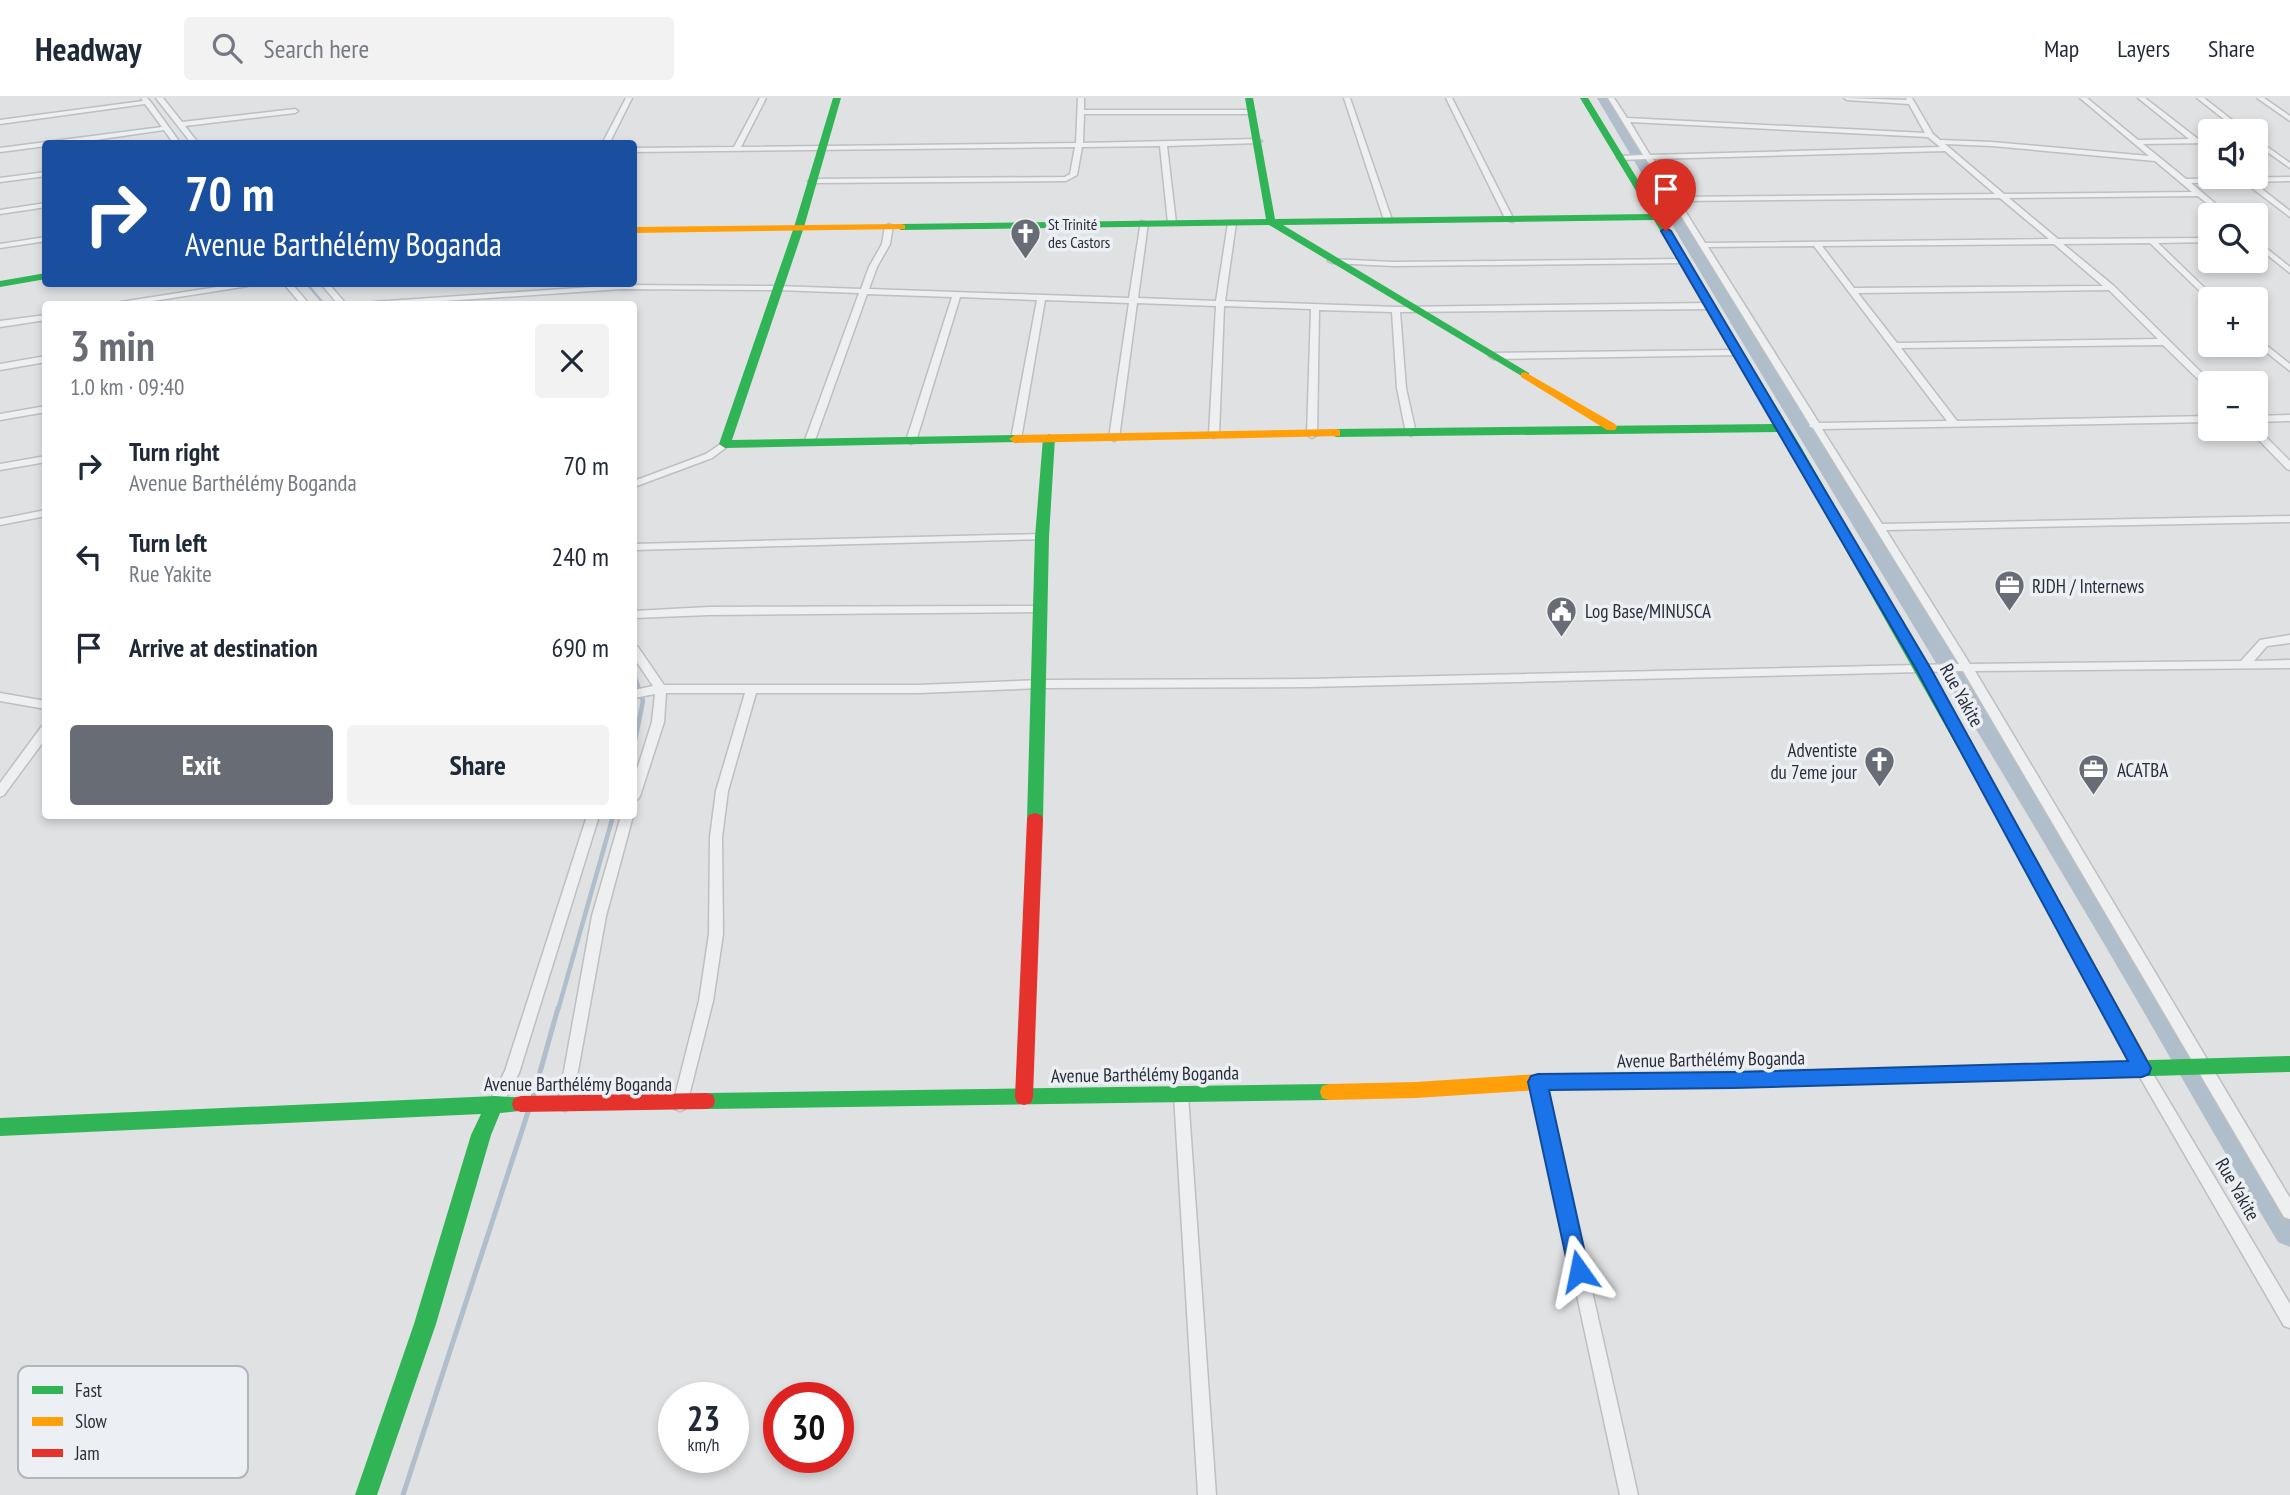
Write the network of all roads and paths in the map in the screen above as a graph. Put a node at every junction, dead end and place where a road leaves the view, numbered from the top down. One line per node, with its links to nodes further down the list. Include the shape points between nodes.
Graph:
1 (159, 98): 24 (street)
2 (629, 98): 30 (street)
3 (763, 98): 39 (street)
4 (838, 98): 38 (street)
5 (1081, 98): 19 (street)
6 (1347, 98): 66 (street)
7 (1449, 98): 67 (street)
8 (1584, 98): 46 (street, Rue Yakite)
9 (1611, 98): 22 (street)
10 (1847, 98): 16 (street)
11 (2083, 98): 34 (street)
12 (2141, 98): 32 (street)
13 (2200, 98): 21 (street)
14 (2260, 98): 20 (street)
15 (146, 100): 23 (street); 25 (street)
16 (1911, 100): 26 (street)
17 (1251, 105): 19 (street); 31 (street)
18 (295, 111): 24 (street)
19 (1081, 112): 37 (street)
20 (2290, 118)
21 (2227, 119)
22 (1625, 120): 26 (street); 47 (street)
23 (0, 122)
24 (181, 124): 29 (street)
25 (167, 128): 27 (street); 28 (street)
26 (1930, 135): 33 (street)
27 (77, 140)
28 (175, 140)
29 (193, 140)
30 (608, 140)
31 (1258, 141): 35 (street); 68 (street)
32 (2196, 141): 34 (street)
33 (1937, 142): 40 (street); 48 (street)
34 (2136, 142): 48 (street)
35 (1163, 144): 37 (street); 70 (street)
36 (42, 145): 41 (street)
37 (1079, 145): 38 (street); 54 (street, via 1073,174 1066,179)
38 (822, 146): 39 (street); 54 (street)
39 (737, 148): 42 (street)
40 (1944, 149): 47 (street); 59 (street)
41 (0, 150)
42 (637, 150)
43 (2268, 150): 44 (street)
44 (2278, 157): 45 (street); 49 (street)
45 (2290, 157)
46 (1621, 158): 47 (street); 65 (street, Rue Yakite)
47 (1647, 158): 60 (street)
48 (2158, 159): 55 (street)
49 (2290, 166)
50 (42, 174): 52 (street)
51 (2290, 179): 53 (street)
52 (0, 180)
53 (2268, 180)
54 (812, 181): 73 (street)
55 (2184, 181): 56 (street); 58 (street)
56 (2198, 181)
57 (2257, 189): 64 (street)
58 (2199, 194): 59 (street); 61 (street)
59 (2003, 195): 60 (street); 78 (street)
60 (1673, 200): 80 (street)
61 (2210, 203)
62 (42, 206): 63 (street)
63 (0, 212)
64 (2290, 215)
65 (1657, 217): 67 (street); 84 (street, Rue Yakite)
66 (1388, 220): 67 (street); 68 (street)
67 (1510, 220)
68 (1271, 222): 71 (street); 83 (street)
69 (1144, 223): 70 (street); 72 (street); 106 (street)
70 (1172, 223): 71 (street)
71 (1232, 223): 107 (street)
72 (889, 226): 73 (street); 98 (street, via 886,244)
73 (799, 227): 74 (street); 94 (street)
74 (637, 230)
75 (42, 240): 81 (street)
76 (2151, 240): 77 (street); 78 (street); 93 (street)
77 (2198, 240)
78 (2058, 242): 79 (street); 95 (street)
79 (1816, 244): 80 (street); 96 (street)
80 (1704, 245): 129 (street)
81 (0, 246)
82 (2268, 252): 86 (street)
83 (1332, 261): 85 (street); 88 (street)
84 (1685, 261): 85 (street); 108 (street, Rue Yakite)
85 (1393, 264): 88 (street)
86 (2290, 271)
87 (42, 277): 89 (street)
88 (1359, 277): 111 (street)
89 (0, 284)
90 (229, 287): 101 (street)
91 (291, 287): 102 (street)
92 (328, 287): 103 (street)
93 (2199, 287)
94 (778, 288): 97 (street, via 621,287); 98 (street); 141 (street)
95 (2111, 288): 96 (street); 114 (street)
96 (1851, 291): 115 (street)
97 (534, 292): 104 (street); 105 (street)
98 (864, 292): 99 (street); 138 (street)
99 (957, 294): 100 (street); 139 (street)
100 (1041, 298): 106 (street); 136 (street)
101 (140, 301)
102 (302, 301)
103 (340, 301)
104 (428, 301)
105 (530, 301)
106 (1133, 302): 107 (street); 135 (street)
107 (1220, 305): 109 (street); 133 (street)
108 (1711, 306): 111 (street); 117 (street, Rue Yakite)
109 (1315, 308): 110 (street); 134 (street)
110 (1396, 310): 111 (street); 132 (street, via 1405,417)
111 (1413, 310): 118 (street)
112 (42, 318): 113 (street)
113 (0, 324)
114 (2164, 342): 115 (street); 122 (street)
115 (1893, 346): 128 (street)
116 (2268, 350): 121 (street)
117 (1738, 353): 118 (street); 131 (street, Rue Yakite)
118 (1493, 356): 130 (street)
119 (42, 360): 120 (street)
120 (0, 367)
121 (2290, 368)
122 (2198, 375)
123 (42, 410): 124 (street)
124 (0, 417)
125 (2290, 418): 127 (street)
126 (2198, 419): 128 (street)
127 (2268, 419)
128 (1953, 422): 129 (street)
129 (1814, 426): 149 (street)
130 (1611, 427): 131 (street); 132 (street)
131 (1782, 428): 159 (street, Rue Yakite)
132 (1411, 433): 134 (street)
133 (1213, 435): 134 (street); 135 (street)
134 (1312, 435)
135 (1114, 438): 137 (street)
136 (1016, 439): 137 (street); 139 (street)
137 (1049, 439): 150 (street)
138 (810, 440): 139 (street); 141 (street)
139 (911, 441)
140 (2265, 441): 144 (street)
141 (725, 444): 145 (street, via 709,456)
142 (42, 460): 143 (street)
143 (0, 467)
144 (2290, 467)
145 (637, 483)
146 (42, 514): 148 (street)
147 (2290, 519): 149 (street)
148 (0, 522)
149 (1880, 527): 158 (street)
150 (1042, 537): 151 (street); 152 (street)
151 (637, 547)
152 (1041, 610): 153 (street); 160 (street)
153 (637, 615)
154 (2290, 639): 156 (street, via 2264,643)
155 (637, 654): 161 (street)
156 (2244, 664): 157 (street); 158 (street)
157 (2290, 664)
158 (1967, 668): 159 (street); 172 (street)
159 (1923, 669): 160 (street, via 1309,683); 173 (street, Rue Yakite)
160 (1040, 684): 162 (street); 176 (street)
161 (661, 689): 162 (street); 163 (street); 167 (street, via 658,722)
162 (751, 691): 179 (street, via 722,791 716,837 716,934 706,1001)
163 (637, 694)
164 (0, 696): 165 (street)
165 (42, 704)
166 (42, 734): 168 (street)
167 (637, 787)
168 (0, 792)
169 (592, 819): 177 (street, via 512,1073)
170 (626, 819): 178 (street, via 599,916)
171 (2290, 1065): 172 (street, Avenue Barthélémy Boganda)
172 (2203, 1067): 173 (street, Avenue Barthélémy Boganda); 181 (street)
173 (2142, 1068): 174 (street, Avenue Barthélémy Boganda); 182 (street, Rue Yakite)
174 (1538, 1082): 175 (street, Avenue Barthélémy Boganda); 185 (street)
175 (1181, 1096): 176 (street, Avenue Barthélémy Boganda); 184 (street)
176 (1024, 1097): 179 (street, Avenue Barthélémy Boganda)
177 (495, 1104): 178 (street, Avenue Barthélémy Boganda); 180 (street, Avenue Barthélémy Boganda); 183 (street, via 481,1135 425,1324)
178 (557, 1104): 179 (street, Avenue Barthélémy Boganda)
179 (680, 1104)
180 (0, 1127)
181 (2290, 1212)
182 (2290, 1320)
183 (366, 1495)
184 (1207, 1495)
185 (1629, 1495)

